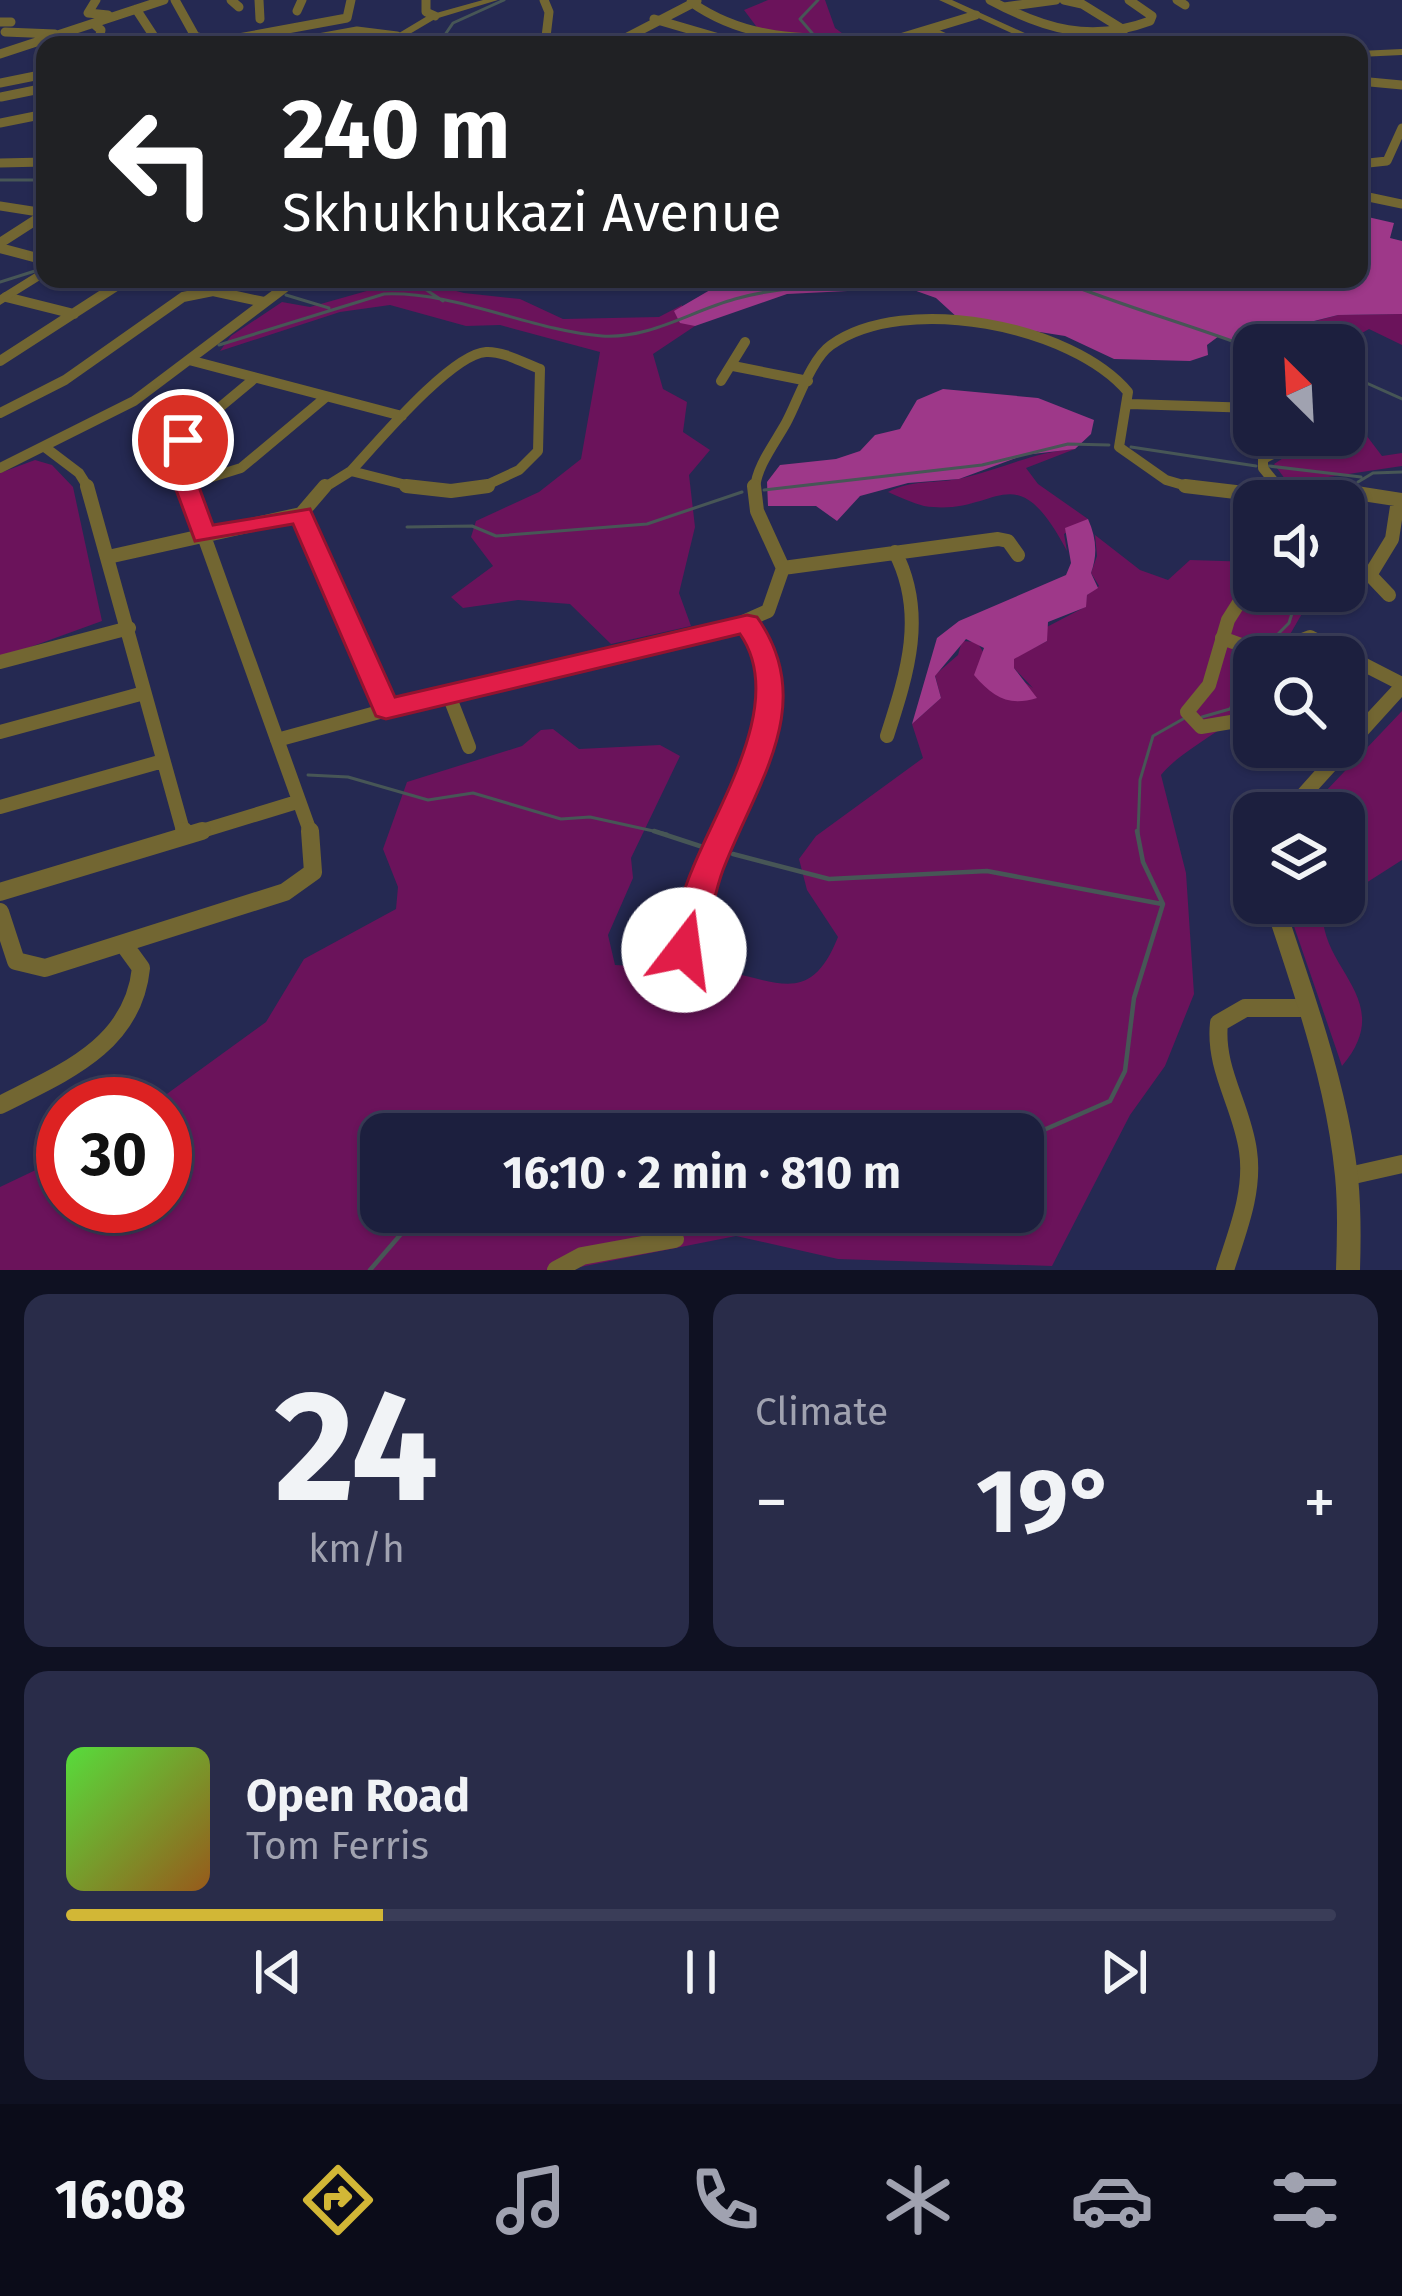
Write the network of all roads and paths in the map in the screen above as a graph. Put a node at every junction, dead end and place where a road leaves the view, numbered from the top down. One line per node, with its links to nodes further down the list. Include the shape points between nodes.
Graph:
1 (96, 0): 20 (street, via 88,13)
2 (164, 0): 18 (street)
3 (175, 0): 33 (street)
4 (259, 0): 23 (street)
5 (302, 0): 19 (street)
6 (351, 0): 34 (street, via 345,19)
7 (426, 0): 22 (street)
8 (493, 0): 22 (street)
9 (544, 0): 37 (street)
10 (662, 0): 16 (street)
11 (944, 0): 21 (street)
12 (990, 0): 17 (street)
13 (1060, 0): 17 (street); 28 (street)
14 (1129, 0): 28 (street, via 1152,18)
15 (696, 1): 16 (street); 40 (street, via 705,14)
16 (677, 7): 24 (street)
17 (1004, 8): 28 (street, via 1069,35)
18 (136, 9): 20 (street); 30 (street)
19 (297, 11)
20 (119, 15): 25 (street)
21 (976, 15): 27 (street); 43 (street)
22 (435, 16): 36 (street)
23 (260, 19)
24 (654, 20): 38 (street); 39 (street)
25 (94, 24): 29 (street); 32 (street)
26 (5, 25): 29 (street)
27 (924, 29): 41 (street); 42 (street)
28 (1124, 30)
29 (61, 35): 31 (street)
30 (153, 35)
31 (58, 36)
32 (100, 36)
33 (195, 36)
34 (250, 36)
35 (330, 36): 36 (street)
36 (397, 36)
37 (545, 36)
38 (627, 36)
39 (711, 36)
40 (768, 36)
41 (907, 36)
42 (941, 36)
43 (1025, 36)
44 (36, 43): 46 (street)
45 (1402, 52): 47 (street)
46 (0, 54)
47 (1368, 54)
48 (36, 76): 50 (street)
49 (1368, 82): 51 (street)
50 (0, 83)
51 (1402, 85)
52 (36, 90): 53 (street)
53 (0, 96): 55 (street)
54 (36, 116): 55 (street)
55 (15, 120): 56 (street)
56 (0, 123)
57 (1402, 128): 60 (street, via 1384,163)
58 (36, 162): 59 (street)
59 (0, 163)
60 (1368, 164)
61 (1368, 197): 62 (street)
62 (1402, 204)
63 (0, 206): 64 (street)
64 (36, 212)
65 (36, 220): 66 (street)
66 (0, 246): 67 (street)
67 (36, 257)
68 (36, 277): 71 (street)
69 (113, 288): 73 (street)
70 (283, 288): 72 (street)
71 (3, 299): 73 (street)
72 (264, 302): 75 (street); 84 (street, via 212,291 183,296 65,380)
73 (74, 314): 76 (street)
74 (745, 342): 77 (street)
75 (190, 360): 78 (street); 86 (street, via 110,416)
76 (0, 362)
77 (733, 367): 79 (street); 80 (street)
78 (255, 378): 81 (street); 91 (street, via 183,440 177,460)
79 (808, 380): 82 (street, via 826,348 854,328 937,322 1077,348 1117,374); 100 (street, via 754,482 757,511)
80 (722, 381)
81 (326, 397): 85 (street); 91 (street, via 241,468)
82 (1130, 404): 83 (street); 93 (street, via 1119,447 1136,465)
83 (1233, 407)
84 (0, 413)
85 (402, 416): 89 (street); 89 (street, via 467,357 492,351 540,369 541,439 529,462 488,487 412,489)
86 (46, 448): 88 (street); 99 (street, via 88,485)
87 (1269, 456): 90 (street, via 1263,468)
88 (0, 468)
89 (351, 472): 95 (street, via 323,487)
90 (1273, 480)
91 (186, 485): 96 (street)
92 (1365, 494): 94 (street)
93 (1233, 496)
94 (1400, 500): 101 (street, via 1392,539 1370,575)
95 (301, 514): 96 (street); 110 (street)
96 (204, 535): 99 (street); 114 (street)
97 (895, 551): 98 (street, via 998,539); 100 (street); 113 (street, via 915,599)
98 (1018, 555)
99 (109, 556): 104 (street)
100 (783, 568): 103 (street, via 770,604)
101 (1389, 595)
102 (1236, 612): 105 (street)
103 (747, 623): 109 (street); 125 (street, via 766,650 770,675 763,744 684,936 684,950)
104 (129, 628): 106 (street); 108 (street)
105 (1222, 638): 107 (street, via 1260,651 1310,637); 111 (street, via 1209,685 1187,717 1201,727)
106 (0, 662)
107 (1402, 685): 117 (street)
108 (144, 693): 112 (street); 116 (street)
109 (448, 693): 110 (street); 115 (street)
110 (386, 709): 114 (street)
111 (1231, 722)
112 (0, 732)
113 (887, 736)
114 (277, 740): 118 (street)
115 (469, 747)
116 (163, 760): 119 (street); 120 (street)
117 (1305, 792)
118 (297, 802): 120 (street); 124 (street, via 317,855 301,883)
119 (0, 807)
120 (185, 836): 121 (street)
121 (0, 892)
122 (0, 912): 124 (street, via 9,952 27,966)
123 (1281, 924): 126 (street)
124 (125, 946): 127 (street, via 141,968 130,1020 98,1051)
125 (698, 961)
126 (1308, 1008): 129 (street); 132 (street, via 1245,1008 1219,1023 1250,1158)
127 (0, 1105)
128 (1402, 1164): 129 (street)
129 (1349, 1175): 133 (street)
130 (675, 1239): 131 (street, via 582,1256)
131 (556, 1270)
132 (1225, 1270)
133 (1348, 1270)

